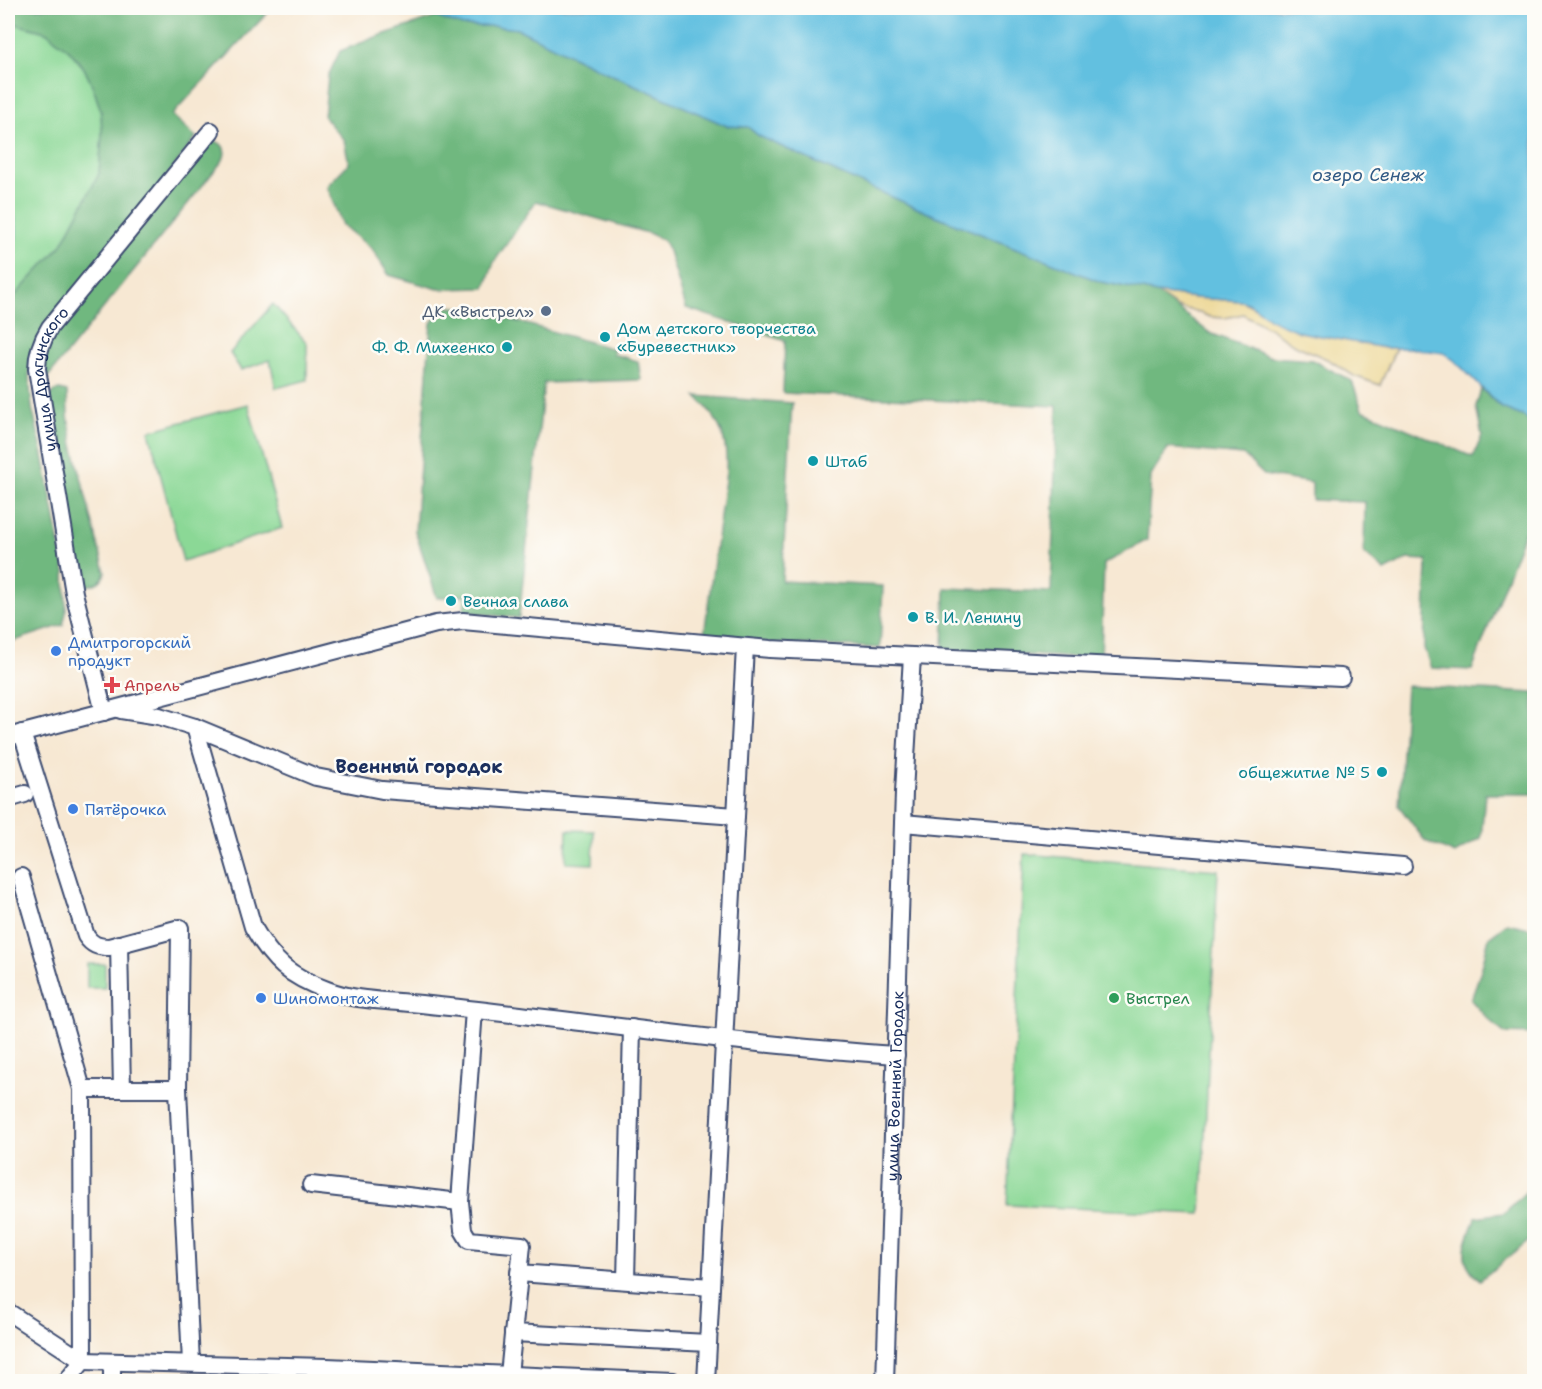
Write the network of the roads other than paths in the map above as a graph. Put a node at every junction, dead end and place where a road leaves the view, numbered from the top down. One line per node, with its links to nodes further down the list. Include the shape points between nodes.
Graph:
1 (211, 131): 5 (street, улица Драгунского, via 50,327 38,354 37,369 74,593)
2 (745, 647): 3 (street); 5 (street, via 445,622); 10 (street)
3 (912, 656): 4 (street); 11 (street, улица Военный Городок)
4 (1341, 677)
5 (109, 710): 6 (street, via 159,716); 7 (street)
6 (195, 727): 10 (street, via 316,777 382,790); 15 (street, via 253,927 283,968 308,983 355,998)
7 (15, 735): 14 (street, via 86,936 101,947)
8 (25, 794): 9 (street)
9 (8, 799)
10 (736, 816): 17 (street)
11 (903, 823): 12 (street); 18 (street, улица Военный Городок)
12 (1403, 866)
13 (21, 877): 19 (street)
14 (118, 945): 20 (street); 21 (street, via 180,928)
15 (474, 1010): 16 (street); 23 (street)
16 (632, 1028): 17 (street); 25 (street)
17 (724, 1040): 18 (street); 26 (street)
18 (896, 1055): 38 (street, улица Военный Городок)
19 (82, 1089): 20 (street); 30 (street)
20 (122, 1089): 21 (street)
21 (178, 1089): 32 (street)
22 (311, 1185): 23 (street)
23 (460, 1202): 24 (street, via 463,1230 469,1240 522,1245)
24 (519, 1273): 25 (street); 28 (street)
25 (626, 1280): 26 (street)
26 (711, 1287): 29 (street)
27 (8, 1312): 30 (street)
28 (513, 1333): 29 (street); 33 (street)
29 (708, 1343): 37 (street)
30 (83, 1361): 31 (street); 34 (street)
31 (112, 1362): 32 (street); 35 (street)
32 (191, 1364): 33 (street)
33 (509, 1375): 36 (street)
34 (66, 1382)
35 (111, 1382)
36 (673, 1382)
37 (706, 1382)
38 (885, 1382)

